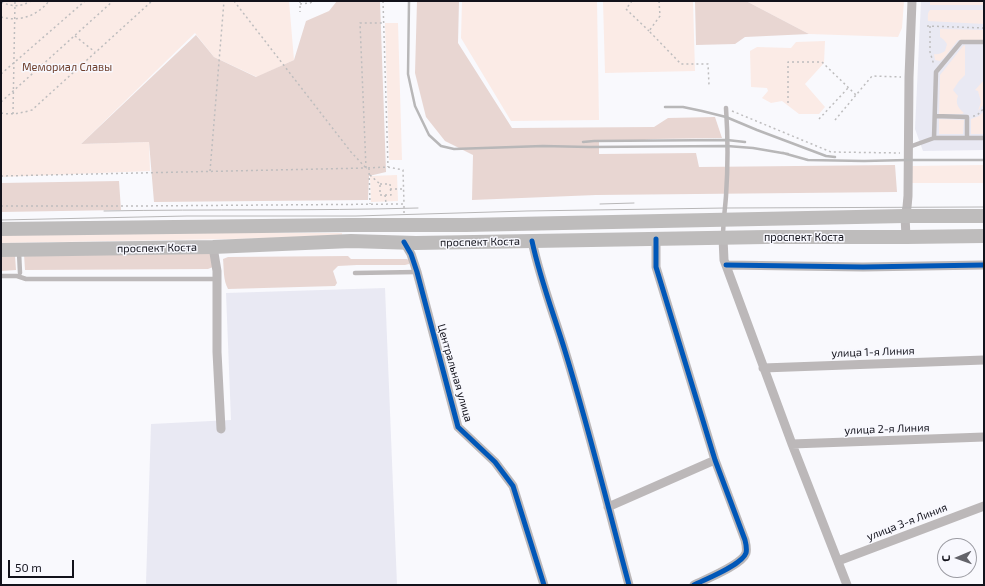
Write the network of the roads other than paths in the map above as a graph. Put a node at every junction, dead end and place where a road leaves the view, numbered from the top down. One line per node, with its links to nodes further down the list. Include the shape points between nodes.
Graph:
1 (912, 1): 8 (street)
2 (984, 42): 4 (lane, via 960,42 936,72)
3 (726, 108): 11 (lane, via 726,196)
4 (935, 116): 5 (lane); 6 (lane, via 967,117)
5 (934, 138): 6 (lane); 8 (lane)
6 (967, 138): 7 (lane)
7 (984, 138)
8 (908, 150): 9 (street, via 908,196)
9 (905, 216): 10 (main road, проспект Коста); 11 (main road, проспект Коста); 15 (street)
10 (984, 216)
11 (723, 220): 12 (main road, проспект Коста); 16 (lane)
12 (383, 224): 13 (main road, проспект Коста); 19 (main road)
13 (1, 229)
14 (984, 236): 15 (main road, проспект Коста)
15 (906, 237): 16 (main road, проспект Коста)
16 (723, 238): 17 (main road, проспект Коста); 24 (street)
17 (656, 239): 18 (main road, проспект Коста); 36 (street, via 656,268)
18 (532, 241): 20 (main road, проспект Коста); 38 (street)
19 (383, 242): 20 (main road, проспект Коста); 21 (main road, проспект Коста)
20 (404, 242): 26 (street, Центральная улица)
21 (213, 247): 23 (main road, проспект Коста); 30 (street)
22 (1, 250): 23 (main road, проспект Коста)
23 (19, 250): 27 (lane)
24 (726, 265): 25 (street); 32 (street)
25 (984, 265)
26 (417, 272): 28 (lane); 40 (street, Центральная улица, via 458,427 495,462 513,486)
27 (20, 273)
28 (356, 273)
29 (1, 276): 30 (lane, via 26,279)
30 (217, 279): 33 (street)
31 (984, 360): 32 (street, улица 1-я Линия)
32 (763, 368): 35 (street)
33 (221, 429)
34 (984, 437): 35 (street, улица 2-я Линия)
35 (792, 444): 39 (street)
36 (715, 460): 38 (street); 42 (street, via 747,551 743,559 731,567)
37 (984, 506): 39 (street, улица 3-я Линия)
38 (608, 507): 41 (street)
39 (838, 561): 43 (street)
40 (544, 585)
41 (629, 585)
42 (694, 585)
43 (847, 585)

